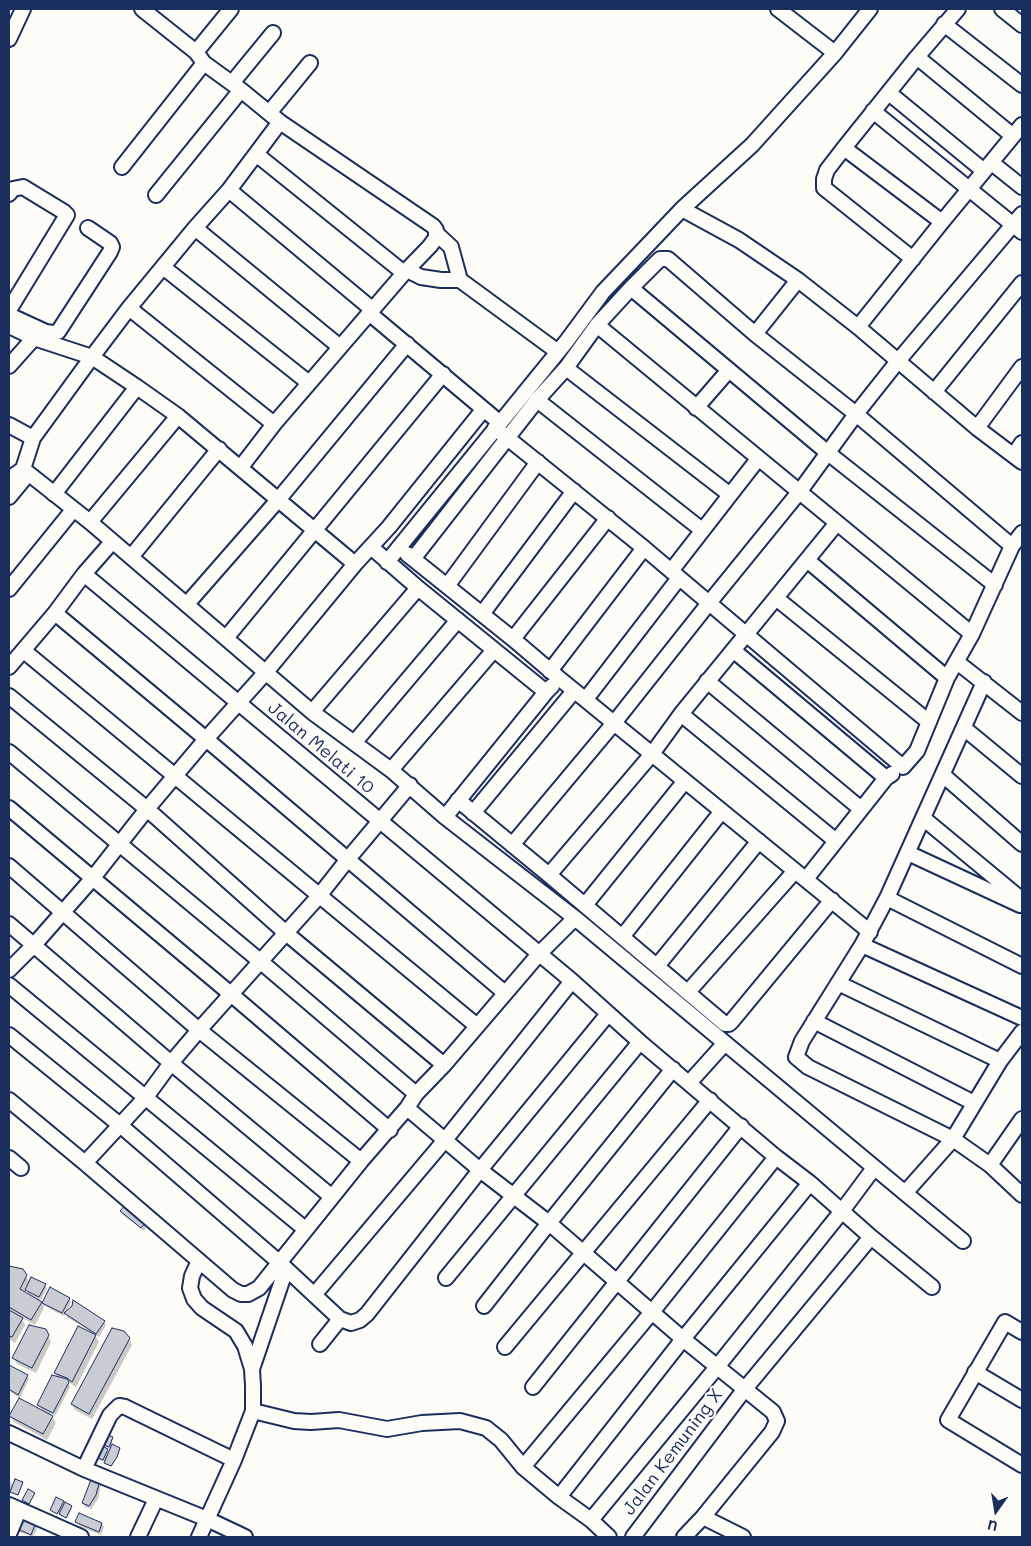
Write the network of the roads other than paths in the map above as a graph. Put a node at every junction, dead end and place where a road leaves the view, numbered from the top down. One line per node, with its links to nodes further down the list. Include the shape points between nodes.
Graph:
1 (23, 9): 11 (street)
2 (142, 9): 12 (street)
3 (231, 9): 12 (street)
4 (778, 9): 13 (street)
5 (870, 9): 13 (street)
6 (958, 9): 8 (street)
7 (1002, 9): 9 (street)
8 (944, 24): 14 (street); 17 (street)
9 (1022, 25)
10 (273, 33): 18 (street)
11 (9, 39)
12 (196, 52): 15 (street)
13 (835, 53): 33 (street, via 752,145)
14 (917, 56): 19 (street); 23 (street)
15 (204, 63): 18 (street); 26 (street)
16 (310, 63): 21 (street)
17 (1022, 85)
18 (236, 86): 21 (street); 32 (street)
19 (889, 93): 20 (street); 27 (street)
20 (873, 111): 24 (street); 29 (street)
21 (274, 117): 25 (street); 38 (street, via 433,226)
22 (1022, 125): 23 (street)
23 (1013, 136): 27 (street)
24 (844, 148): 34 (street); 39 (street, via 827,170 824,188)
25 (256, 154): 30 (street); 41 (street)
26 (122, 167)
27 (988, 167): 28 (street); 29 (street)
28 (1022, 187)
29 (970, 189): 34 (street); 35 (street)
30 (229, 190): 37 (street); 48 (street)
31 (9, 194): 47 (street, via 13,189 23,187 67,214)
32 (156, 195)
33 (682, 209): 43 (street, via 739,240); 57 (street, via 603,292)
34 (942, 222): 39 (street)
35 (1020, 223): 60 (street)
36 (88, 228): 49 (street, via 112,247 58,332 46,332)
37 (194, 228): 40 (street); 56 (street)
38 (437, 234): 41 (street); 42 (street, via 451,247)
39 (913, 259): 52 (street)
40 (163, 267): 46 (street); 66 (street)
41 (406, 271): 42 (street, via 431,279); 48 (street)
42 (460, 280): 57 (street)
43 (798, 280): 52 (street); 53 (street)
44 (1022, 283): 68 (street)
45 (630, 288): 50 (street); 53 (street, via 653,264 660,259 668,259); 64 (street)
46 (129, 308): 59 (street); 74 (street)
47 (9, 310)
48 (371, 312): 55 (street); 56 (street)
49 (9, 315)
50 (597, 325): 58 (street); 70 (street)
51 (9, 326): 54 (street)
52 (858, 328): 60 (street)
53 (754, 334): 72 (street)
54 (34, 338): 59 (street); 61 (street)
55 (407, 344): 65 (street); 94 (street)
56 (340, 347): 66 (street)
57 (562, 347): 58 (street); 76 (street)
58 (579, 350): 63 (street)
59 (92, 357): 67 (street); 78 (street)
60 (898, 361): 68 (street); 72 (street)
61 (9, 366)
62 (1022, 367): 77 (street)
63 (566, 368): 69 (street); 92 (street)
64 (729, 370): 70 (street); 82 (street)
65 (443, 374): 71 (street); 101 (street)
66 (309, 383): 74 (street)
67 (137, 387): 73 (street); 91 (street)
68 (934, 392): 77 (street)
69 (537, 400): 79 (street); 102 (street)
70 (696, 408): 84 (street)
71 (483, 410): 76 (street); 96 (street)
72 (856, 414): 82 (street); 106 (street)
73 (178, 416): 81 (street); 98 (street)
74 (274, 424): 86 (street)
75 (9, 425): 78 (street)
76 (497, 425): 79 (street); 100 (street)
77 (977, 428): 83 (street)
78 (33, 438): 87 (street)
79 (508, 438): 85 (street); 110 (street)
80 (1022, 443): 83 (street)
81 (219, 449): 86 (street); 109 (street)
82 (828, 453): 90 (street); 116 (street)
83 (1018, 458)
84 (758, 459): 90 (street); 92 (street)
85 (538, 462): 89 (street); 117 (street)
86 (241, 467): 94 (street)
87 (25, 472): 88 (street); 91 (street); 93 (street)
88 (9, 479)
89 (574, 491): 97 (street); 124 (street)
90 (800, 491): 99 (street); 121 (street)
91 (54, 494): 95 (street)
92 (729, 494): 102 (street)
93 (9, 496)
94 (278, 500): 101 (street); 122 (street)
95 (73, 510): 98 (street); 119 (street)
96 (400, 513): 100 (street); 107 (street)
97 (608, 518): 108 (street); 129 (street)
98 (90, 522): 104 (street)
99 (837, 523): 111 (street); 127 (street)
100 (416, 526): 105 (street)
101 (316, 530): 113 (street); 128 (street)
102 (702, 530): 115 (street)
103 (1022, 533): 106 (street)
104 (112, 542): 109 (street); 114 (street)
105 (399, 546): 110 (street); 112 (street)
106 (1012, 546): 116 (street)
107 (372, 547): 112 (street); 113 (street)
108 (644, 548): 115 (street); 136 (street)
109 (132, 557): 122 (street)
110 (413, 560): 117 (street)
111 (806, 560): 120 (street); 137 (street)
112 (387, 562): 118 (street)
113 (355, 564): 135 (street)
114 (84, 574): 123 (street); 144 (street, Jalan Melati 10)
115 (675, 574): 121 (street); 143 (street)
116 (995, 585): 127 (street)
117 (447, 586): 124 (street)
118 (418, 588): 125 (street); 145 (street)
119 (9, 589)
120 (776, 598): 126 (street); 148 (street)
121 (708, 603): 126 (street); 149 (street)
122 (187, 604): 128 (street)
123 (55, 614): 130 (street); 151 (street)
124 (482, 614): 129 (street)
125 (458, 620): 131 (street); 152 (street)
126 (746, 634): 132 (street); 155 (street)
127 (972, 634): 133 (street)
128 (226, 638): 135 (street)
129 (513, 639): 136 (street)
130 (24, 650): 134 (street); 159 (street)
131 (494, 650): 141 (street); 156 (street)
132 (733, 650): 138 (street); 160 (street)
133 (957, 662): 137 (street); 139 (street)
134 (9, 667)
135 (266, 672): 144 (street); 145 (street)
136 (555, 675): 140 (street); 141 (street)
137 (947, 678): 148 (street)
138 (707, 682): 147 (street); 166 (street)
139 (984, 682): 146 (street); 150 (street)
140 (574, 691): 143 (street); 168 (street)
141 (546, 692): 163 (street)
142 (9, 696): 165 (street)
143 (586, 699): 149 (street)
144 (237, 703): 151 (street); 171 (street, Jalan Melati 10)
145 (312, 712): 152 (street)
146 (1022, 712)
147 (681, 714): 154 (street); 173 (street)
148 (929, 722): 155 (street, via 917,751)
149 (614, 723): 154 (street); 176 (street)
150 (965, 729): 157 (street); 158 (street)
151 (206, 739): 159 (street); 178 (street)
152 (354, 744): 156 (street)
153 (9, 752): 174 (street)
154 (652, 754): 161 (street); 180 (street)
155 (903, 767): 160 (street)
156 (391, 770): 162 (street)
157 (943, 775): 170 (street); 175 (street)
158 (1022, 776)
159 (176, 777): 165 (street); 183 (street)
160 (886, 778): 166 (street)
161 (685, 781): 167 (street); 187 (street)
162 (410, 785): 169 (street); 171 (street)
163 (458, 800): 168 (street); 169 (street)
164 (9, 808): 182 (street)
165 (147, 809): 174 (street); 193 (street)
166 (861, 809): 173 (street)
167 (722, 811): 172 (street); 194 (street)
168 (473, 813): 176 (street)
169 (445, 817): 190 (street)
170 (923, 818): 177 (street); 186 (street)
171 (380, 822): 178 (street); 197 (street, Jalan Melati 10)
172 (759, 841): 181 (street); 199 (street)
173 (836, 841): 181 (street)
174 (119, 844): 182 (street); 198 (street)
175 (1022, 844)
176 (512, 845): 180 (street)
177 (908, 853): 184 (street); 188 (street)
178 (348, 859): 183 (street); 205 (street)
179 (9, 866): 189 (street)
180 (549, 875): 187 (street)
181 (801, 875): 185 (street); 206 (street)
182 (92, 879): 189 (street); 207 (street)
183 (319, 896): 193 (street); 211 (street)
184 (888, 898): 192 (street); 200 (street)
185 (832, 900): 192 (street); 206 (street, via 729,1024 720,1021)
186 (1022, 900)
187 (584, 905): 194 (street)
188 (1022, 906)
189 (62, 912): 195 (street); 212 (street)
190 (574, 918): 197 (street); 216 (street)
191 (9, 924): 195 (street)
192 (870, 932): 196 (street)
193 (286, 933): 198 (street); 219 (street)
194 (622, 937): 199 (street)
195 (34, 945): 201 (street); 218 (street)
196 (862, 945): 203 (street); 209 (street)
197 (539, 954): 202 (street, Jalan Melati 10); 205 (street)
198 (260, 961): 207 (street); 222 (street)
199 (657, 966): 206 (street)
200 (1022, 966)
201 (9, 970)
202 (572, 981): 208 (street, Jalan Melati 10); 233 (street)
203 (838, 983): 210 (street); 217 (street)
204 (9, 985): 223 (street)
205 (505, 992): 211 (street)
206 (688, 992)
207 (232, 995): 212 (street); 231 (street)
208 (608, 1014): 215 (street, Jalan Melati 10); 241 (street)
209 (1022, 1018)
210 (814, 1021): 226 (street); 232 (street, via 797,1049 796,1057 808,1067)
211 (476, 1026): 219 (street)
212 (199, 1030): 218 (street); 236 (street)
213 (9, 1035): 229 (street)
214 (1021, 1037): 217 (street)
215 (640, 1042): 220 (street, Jalan Melati 10); 245 (street)
216 (724, 1043): 221 (street); 240 (street)
217 (1000, 1061): 226 (street)
218 (171, 1063): 223 (street); 246 (street)
219 (444, 1065): 222 (street)
220 (673, 1069): 221 (street, Jalan Melati 10); 248 (street)
221 (689, 1083): 225 (street, Jalan Melati 10)
222 (416, 1094): 227 (street)
223 (146, 1097): 229 (street); 249 (street)
224 (9, 1100): 237 (street)
225 (710, 1100): 230 (street, Jalan Melati 10); 252 (street)
226 (974, 1103): 232 (street)
227 (408, 1108): 231 (street); 233 (street)
228 (1022, 1119): 238 (street)
229 (120, 1125): 237 (street); 254 (street)
230 (741, 1126): 234 (street, Jalan Melati 10); 256 (street)
231 (390, 1130): 236 (street)
232 (952, 1139): 238 (street); 243 (street)
233 (445, 1140): 241 (street); 258 (street)
234 (776, 1157): 242 (street, Jalan Melati 10); 260 (street)
235 (9, 1158): 239 (street)
236 (360, 1160): 246 (street)
237 (85, 1162): 253 (street)
238 (990, 1165): 244 (street)
239 (21, 1168)
240 (874, 1168): 243 (street); 247 (street)
241 (480, 1170): 245 (street); 261 (street, via 367,1314 351,1323)
242 (810, 1183): 247 (street, Jalan Melati 10); 263 (street)
243 (905, 1193): 251 (street)
244 (1022, 1195)
245 (515, 1196): 248 (street); 255 (street)
246 (332, 1197): 249 (street)
247 (842, 1212): 250 (street, Jalan Melati 10); 266 (street)
248 (549, 1223): 252 (street); 259 (street)
249 (306, 1229): 254 (street)
250 (871, 1237): 257 (street, Jalan Melati 10); 270 (street, Jalan Kemuning X)
251 (963, 1241)
252 (583, 1252): 256 (street); 265 (street)
253 (199, 1261): 254 (street, via 241,1294 255,1291); 267 (street, via 190,1288 194,1299 236,1332 245,1346)
254 (283, 1266): 258 (street); 267 (street)
255 (446, 1278)
256 (618, 1281): 260 (street); 269 (street)
257 (932, 1287)
258 (314, 1295): 261 (street)
259 (484, 1306)
260 (652, 1312): 263 (street); 276 (street)
261 (340, 1319): 264 (street)
262 (1022, 1332): 268 (street, via 1005,1322)
263 (683, 1339): 266 (street); 278 (street)
264 (320, 1344)
265 (505, 1346)
266 (717, 1367): 270 (street); 283 (street)
267 (252, 1369): 272 (street)
268 (975, 1372): 271 (street); 275 (street, via 948,1420)
269 (533, 1387)
270 (744, 1390): 281 (street, via 773,1412 776,1425); 290 (street, Jalan Kemuning X)
271 (1022, 1400)
272 (253, 1411): 274 (street); 276 (street, via 294,1421 339,1420 387,1429 422,1423 460,1421 475,1424 501,1440)
273 (9, 1433): 277 (street)
274 (234, 1460): 277 (street, via 119,1406 110,1414); 282 (street)
275 (1022, 1465)
276 (523, 1467): 278 (street)
277 (84, 1469): 279 (street)
278 (560, 1497): 283 (street)
279 (156, 1499): 282 (street); 286 (street)
280 (14, 1508): 284 (street); 285 (street)
281 (704, 1517): 291 (street); 292 (street)
282 (207, 1519): 287 (street); 288 (street)
283 (591, 1520): 289 (street)
284 (9, 1534)
285 (72, 1535)
286 (138, 1537)
287 (199, 1537)
288 (246, 1537)
289 (609, 1537)
290 (633, 1537)
291 (684, 1537)
292 (743, 1537)

